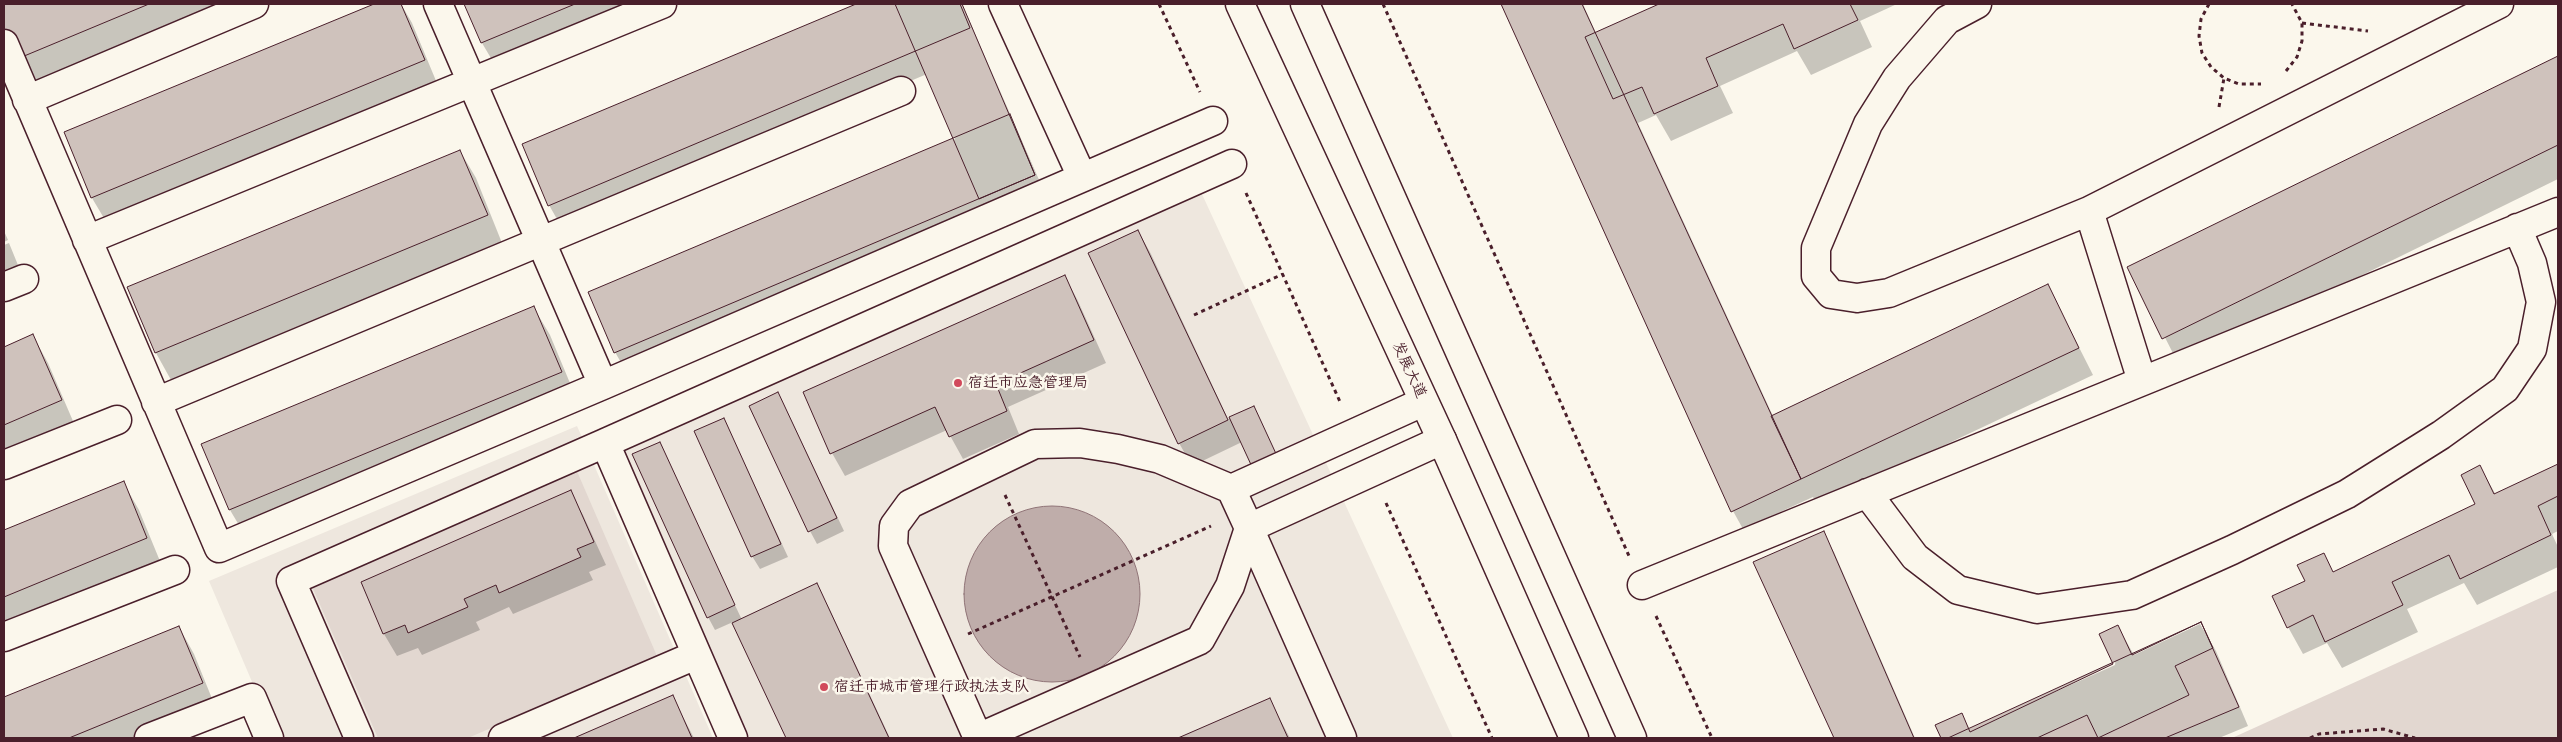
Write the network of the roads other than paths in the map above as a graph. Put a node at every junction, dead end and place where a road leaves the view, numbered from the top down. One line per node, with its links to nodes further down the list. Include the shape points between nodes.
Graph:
1 (250, 4): 12 (main road)
2 (438, 4): 10 (main road)
3 (662, 4): 10 (main road)
4 (1004, 4): 15 (main road)
5 (1240, 4): 24 (main road, 发展大道)
6 (1305, 4): 42 (main road)
7 (1977, 4): 16 (main road, via 1947,20 1897,78 1868,124 1816,248 1816,276 1831,294 1857,298 1890,293)
8 (2499, 4): 16 (main road)
9 (4, 44): 12 (main road)
10 (472, 82): 19 (main road); 20 (main road)
11 (901, 91): 20 (main road)
12 (28, 100): 19 (main road)
13 (1213, 121): 15 (main road)
14 (1232, 164): 27 (main road)
15 (1082, 177): 22 (main road)
16 (2089, 211): 21 (main road)
17 (2558, 212): 18 (main road)
18 (2517, 228): 21 (main road); 29 (main road, via 2532,263 2541,302 2532,349 2506,389 2441,435 2347,494 2132,595 2037,609 1958,590 1915,558)
19 (87, 240): 23 (main road)
20 (541, 242): 22 (main road); 23 (main road)
21 (2142, 381): 29 (main road)
22 (603, 385): 23 (main road, via 219,548)
23 (156, 402)
24 (1423, 402): 26 (main road, 发展大道); 30 (main road, via 1354,433)
25 (117, 420): 28 (main road)
26 (1442, 440): 30 (main road, via 1371,471); 41 (main road, 发展大道)
27 (605, 443): 34 (main road); 37 (main road, via 291,581)
28 (4, 465)
29 (1867, 493): 32 (main road)
30 (1240, 510): 30 (main road, via 1160,459 1080,442 1035,444 910,504 894,526 893,546 978,738 1200,640 1230,586); 40 (main road)
31 (175, 570): 33 (main road)
32 (1642, 584)
33 (4, 637)
34 (696, 655): 38 (main road); 39 (main road)
35 (149, 738): 36 (main road, via 252,698)
36 (269, 738)
37 (359, 738)
38 (502, 738)
39 (733, 738)
40 (1342, 738)
41 (1574, 738)
42 (1632, 738)

